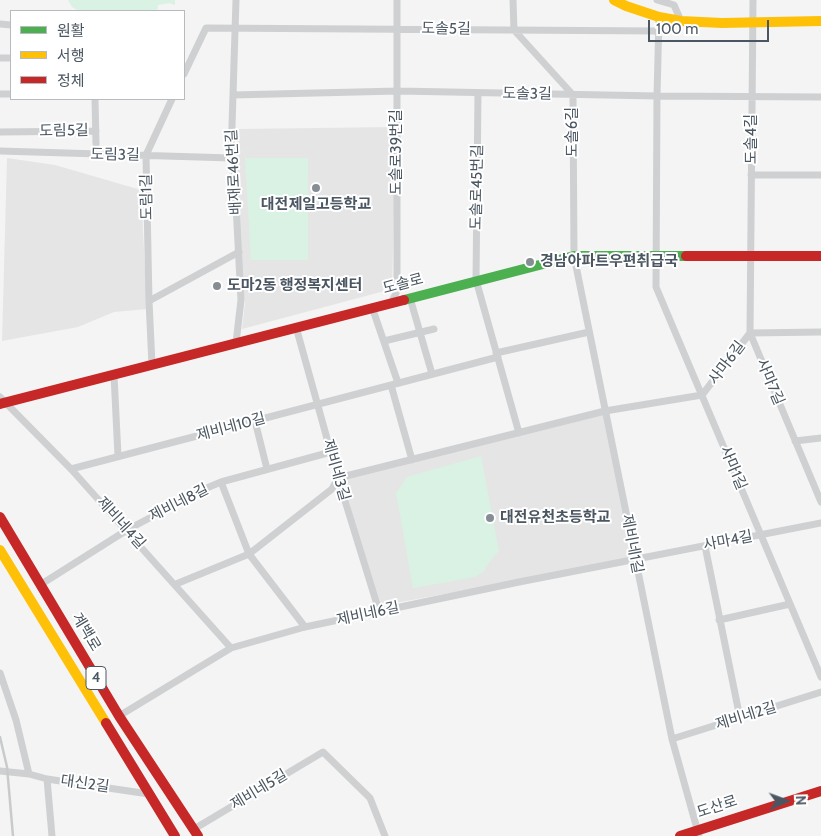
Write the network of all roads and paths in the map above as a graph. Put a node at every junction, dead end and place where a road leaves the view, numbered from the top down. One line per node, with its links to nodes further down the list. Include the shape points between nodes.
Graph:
1 (236, 0): 11 (street, 배재로46번길)
2 (397, 0): 12 (street, 도솔로39번길)
3 (513, 0): 13 (street)
4 (614, 0): 7 (main road)
5 (657, 0): 9 (street, via 674,5)
6 (753, 0): 10 (street, 도솔4길)
7 (659, 17): 9 (main road); 14 (street)
8 (821, 20): 10 (main road)
9 (681, 21): 10 (main road)
10 (753, 22): 21 (street, 도솔4길)
11 (235, 28): 12 (street, 도솔5길); 15 (street, via 206,28); 18 (street, 배재로46번길)
12 (396, 29): 13 (street, 도솔5길); 16 (street, 도솔로39번길)
13 (514, 30): 14 (street, 도솔5길); 19 (street, 도솔6길)
14 (658, 31): 20 (street)
15 (185, 72)
16 (398, 91): 17 (street, 도솔3길); 18 (street, 도솔3길); 41 (street, 도솔로39번길, via 397,291)
17 (478, 93): 19 (street, 도솔3길); 38 (street, 도솔로45번길)
18 (233, 95): 30 (street, 배재로46번길)
19 (573, 95): 20 (street, 도솔3길); 34 (street, 도솔6길)
20 (657, 96): 21 (street, 도솔3길); 35 (street)
21 (752, 96): 22 (street, 도솔3길); 31 (street, 도솔4길)
22 (821, 97)
23 (96, 100): 25 (street, 도림5길)
24 (172, 100): 29 (street, 도림1길)
25 (96, 131): 26 (street, 도림5길); 27 (street)
26 (0, 132)
27 (96, 144)
28 (0, 151): 29 (street, 도림3길)
29 (146, 156): 30 (street, 도림3길); 40 (street, 도림1길)
30 (230, 158): 33 (street, 배재로46번길, via 234,167)
31 (751, 175): 32 (street); 36 (street, 도솔4길)
32 (821, 175)
33 (239, 252): 40 (street); 50 (street, 배재로46번길, via 241,300)
34 (574, 256): 35 (main road, 도솔로); 38 (main road, 도솔로); 46 (street, 제비네1길)
35 (656, 256): 36 (main road, 도솔로); 56 (street, 사마1길, via 656,287)
36 (750, 256): 37 (main road, 도솔로); 48 (street, 사마7길)
37 (821, 256)
38 (476, 280): 39 (main road, 도솔로); 51 (street)
39 (410, 298): 41 (main road, 도솔로); 45 (street)
40 (149, 301): 52 (street, 도림1길)
41 (391, 303): 42 (main road, 도솔로)
42 (372, 307): 43 (main road, 도솔로); 49 (street)
43 (296, 327): 50 (main road, 도솔로); 58 (street, 제비네3길)
44 (434, 329): 45 (street)
45 (420, 332): 49 (street); 53 (street)
46 (589, 332): 51 (street, 제비네10길); 59 (street, 제비네1길)
47 (821, 332): 48 (street, 사마6길)
48 (750, 333): 56 (street, 사마6길); 63 (street, 사마7길)
49 (384, 342): 55 (street)
50 (236, 343): 52 (main road, 도솔로)
51 (497, 355): 53 (street, 제비네10길); 61 (street)
52 (152, 365): 54 (main road, 도솔로)
53 (432, 374): 55 (street, 제비네10길)
54 (114, 375): 57 (main road, 도솔로); 65 (street)
55 (394, 384): 58 (street, 제비네10길); 66 (street)
56 (702, 395): 59 (street, 사마6길); 75 (street, 사마1길)
57 (2, 401): 67 (street, 제비네4길)
58 (318, 404): 60 (street, 제비네10길); 64 (street, 제비네3길)
59 (605, 411): 61 (street); 79 (street, 제비네1길)
60 (255, 421): 65 (street, 제비네10길); 68 (street)
61 (519, 433): 66 (street)
62 (821, 438): 63 (street)
63 (795, 441): 71 (street, 사마7길)
64 (331, 452): 68 (street, 제비네8길); 69 (street, 제비네3길)
65 (118, 456): 67 (street, 제비네10길)
66 (412, 460): 69 (street)
67 (70, 469): 74 (street, 제비네4길)
68 (267, 469): 70 (street, 제비네8길)
69 (338, 478): 78 (street, via 332,489); 83 (street, 제비네3길)
70 (221, 482): 74 (street, 제비네8길); 78 (street)
71 (821, 502)
72 (0, 517): 81 (main road, 계백로 / 4)
73 (821, 523): 75 (street, 사마4길)
74 (127, 530): 80 (street, 제비네4길); 81 (street, 제비네8길)
75 (762, 534): 76 (street, 사마4길); 82 (street, 사마1길)
76 (705, 546): 79 (street, 사마4길); 84 (street)
77 (0, 550): 97 (main road, 계백로 / 4)
78 (248, 554): 80 (street); 85 (street)
79 (635, 560): 83 (street, 제비네6길); 92 (street, 제비네1길)
80 (176, 584): 86 (street, 제비네4길)
81 (40, 585): 90 (main road, 계백로 / 4)
82 (790, 604): 84 (street); 88 (street, 사마1길)
83 (379, 611): 85 (street, 제비네6길)
84 (719, 620): 91 (street)
85 (305, 627): 86 (street, 제비네6길)
86 (232, 648): 90 (street, 제비네6길)
87 (0, 673): 94 (street)
88 (821, 677)
89 (821, 692): 91 (street, 제비네2길)
90 (119, 716): 98 (main road, 계백로 / 4)
91 (740, 718): 92 (street, 제비네2길)
92 (672, 739): 99 (street, 제비네1길)
93 (0, 771): 94 (street)
94 (29, 774): 95 (street)
95 (47, 779): 97 (street, 대신2길); 100 (street, 대신2길)
96 (821, 791): 99 (main road, 도산로)
97 (150, 794): 101 (main road, 계백로 / 4)
98 (196, 832): 102 (street, 제비네5길, via 323,752 370,798)
99 (698, 833): 103 (main road, 도산로)
100 (52, 836)
101 (175, 836)
102 (385, 836)
103 (680, 836)

